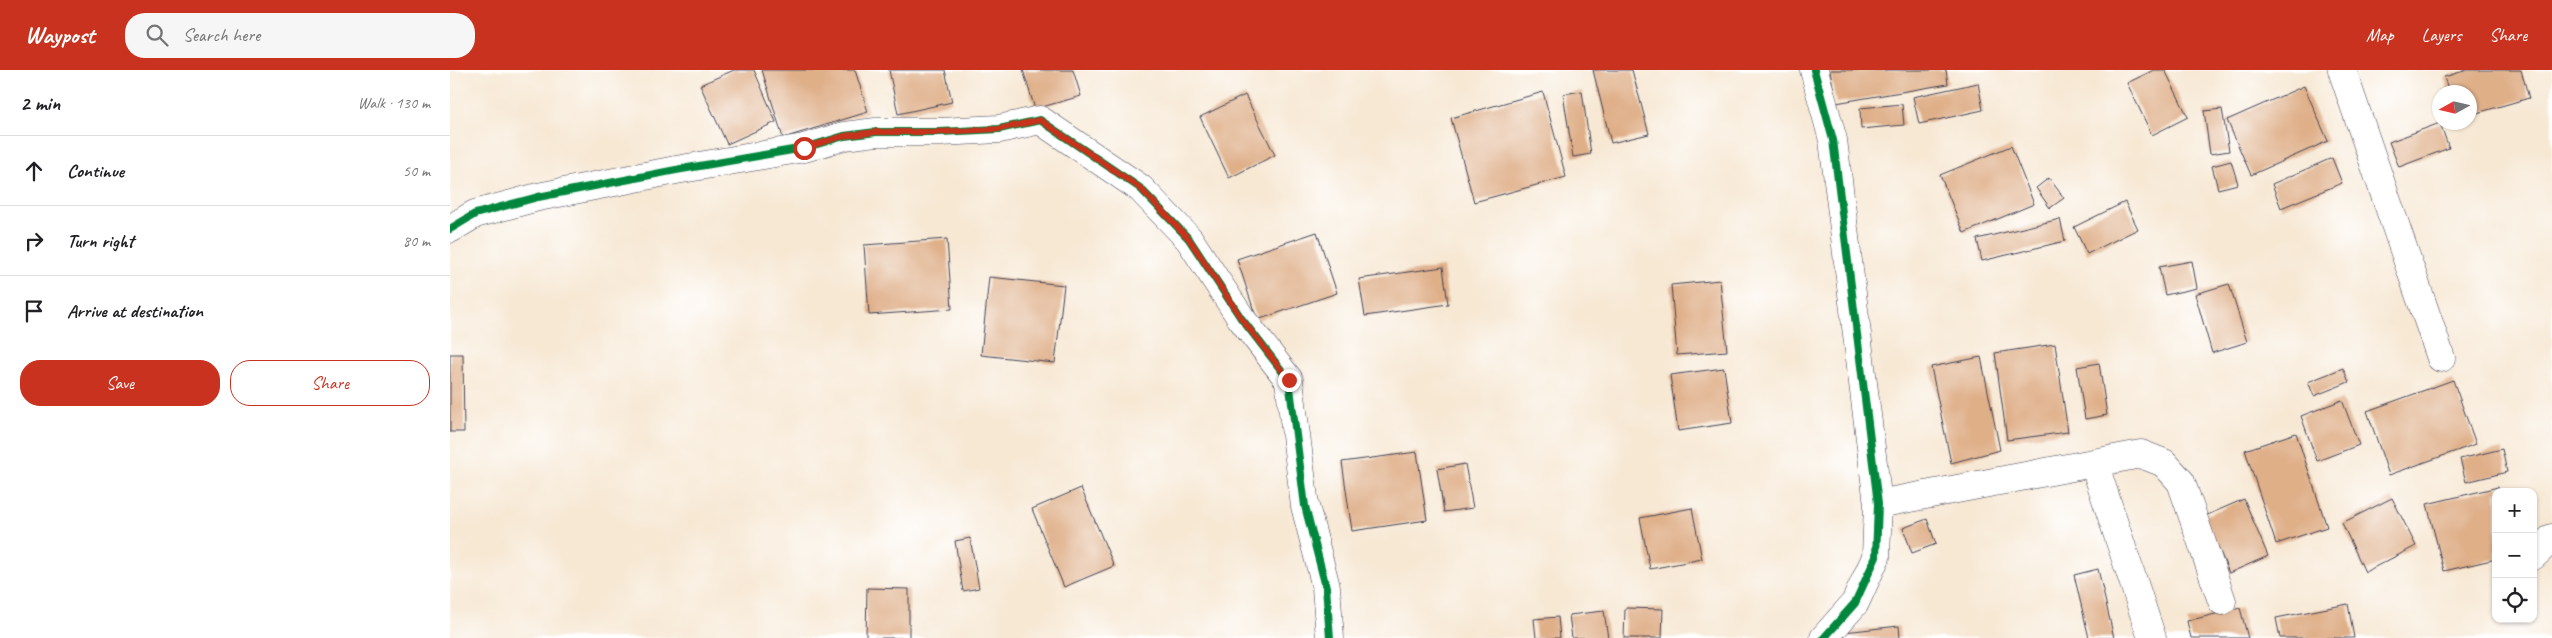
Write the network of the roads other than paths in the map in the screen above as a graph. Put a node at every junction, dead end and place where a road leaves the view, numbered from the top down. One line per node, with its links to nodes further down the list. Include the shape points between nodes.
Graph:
1 (1814, 70): 6 (street, via 1833,140)
2 (2342, 70): 4 (street)
3 (450, 229): 10 (street, via 474,214 538,198 804,148 844,136 876,132 999,129 1040,120 1140,188 1189,239 1241,318 1289,380 1305,506 1326,587)
4 (2441, 358)
5 (2094, 463): 6 (street); 9 (street, via 2141,454 2164,463 2181,482); 12 (street)
6 (1878, 504): 11 (street, via 1876,557 1855,603)
7 (2552, 538): 8 (street)
8 (2537, 552)
9 (2222, 601)
10 (1330, 638)
11 (1824, 638)
12 (2152, 638)

